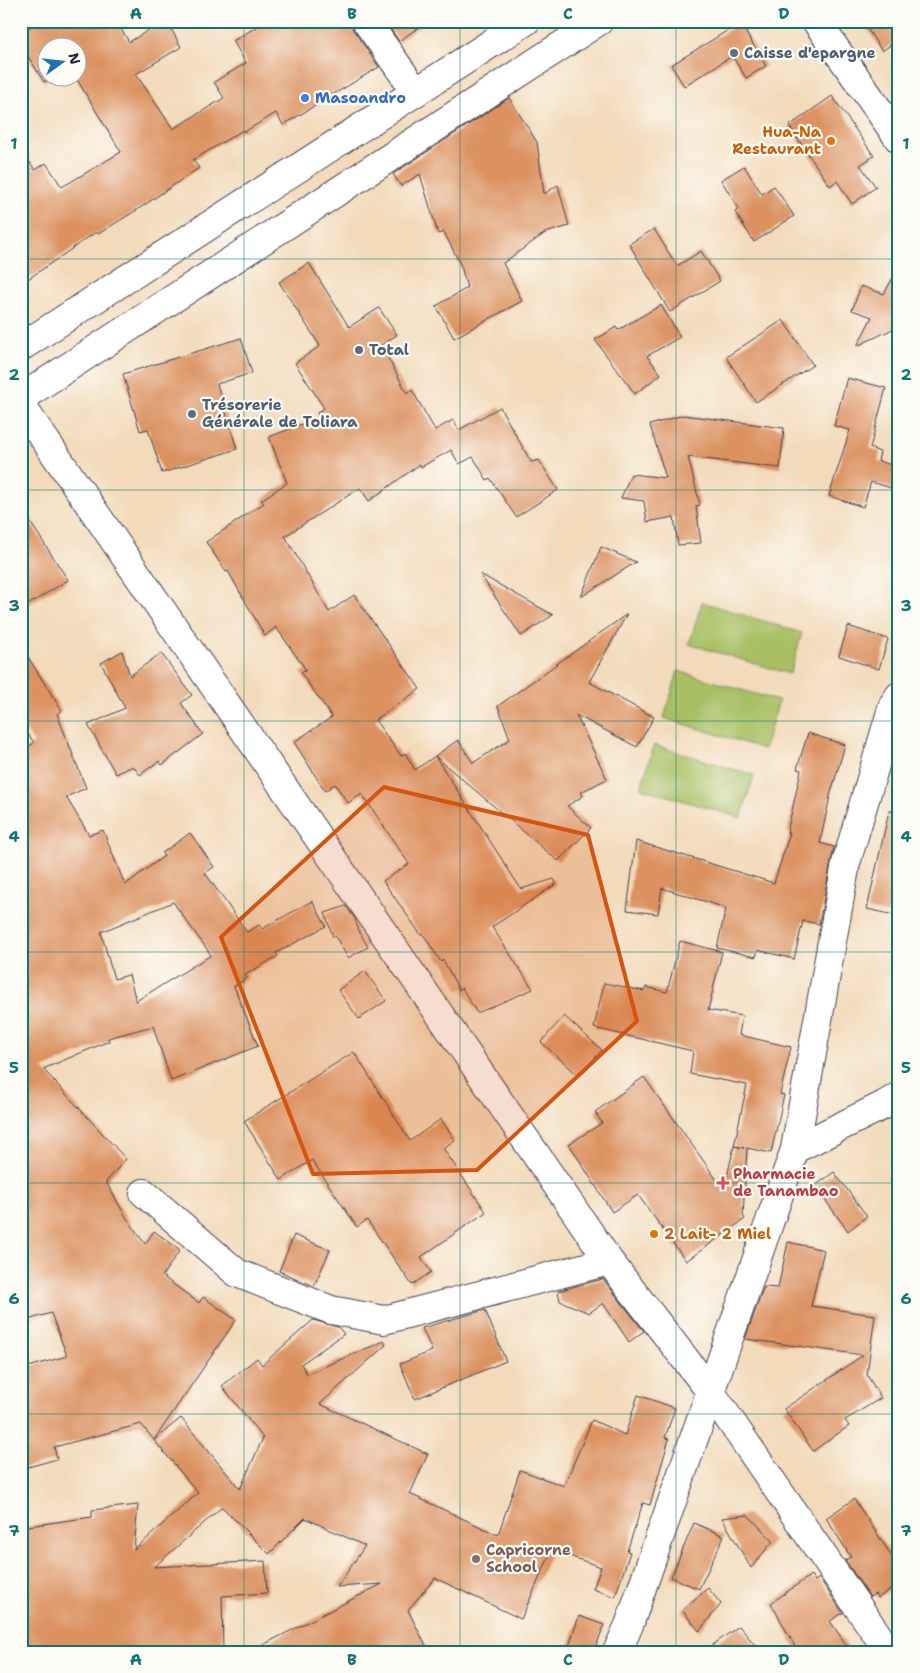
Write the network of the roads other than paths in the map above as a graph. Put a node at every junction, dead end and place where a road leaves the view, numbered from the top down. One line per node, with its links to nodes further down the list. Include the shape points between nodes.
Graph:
1 (366, 21): 5 (street)
2 (526, 21): 5 (street)
3 (599, 21): 8 (street)
4 (816, 21): 6 (street)
5 (416, 92): 7 (street)
6 (899, 139)
7 (21, 347)
8 (21, 398)
9 (21, 405): 14 (street)
10 (899, 696): 12 (street, via 893,705 846,863)
11 (899, 1096): 12 (street)
12 (795, 1149): 15 (street)
13 (144, 1193): 14 (street, via 237,1273 330,1310 384,1320)
14 (609, 1260): 15 (street)
15 (710, 1391): 16 (street); 17 (street)
16 (617, 1652)
17 (889, 1652)

